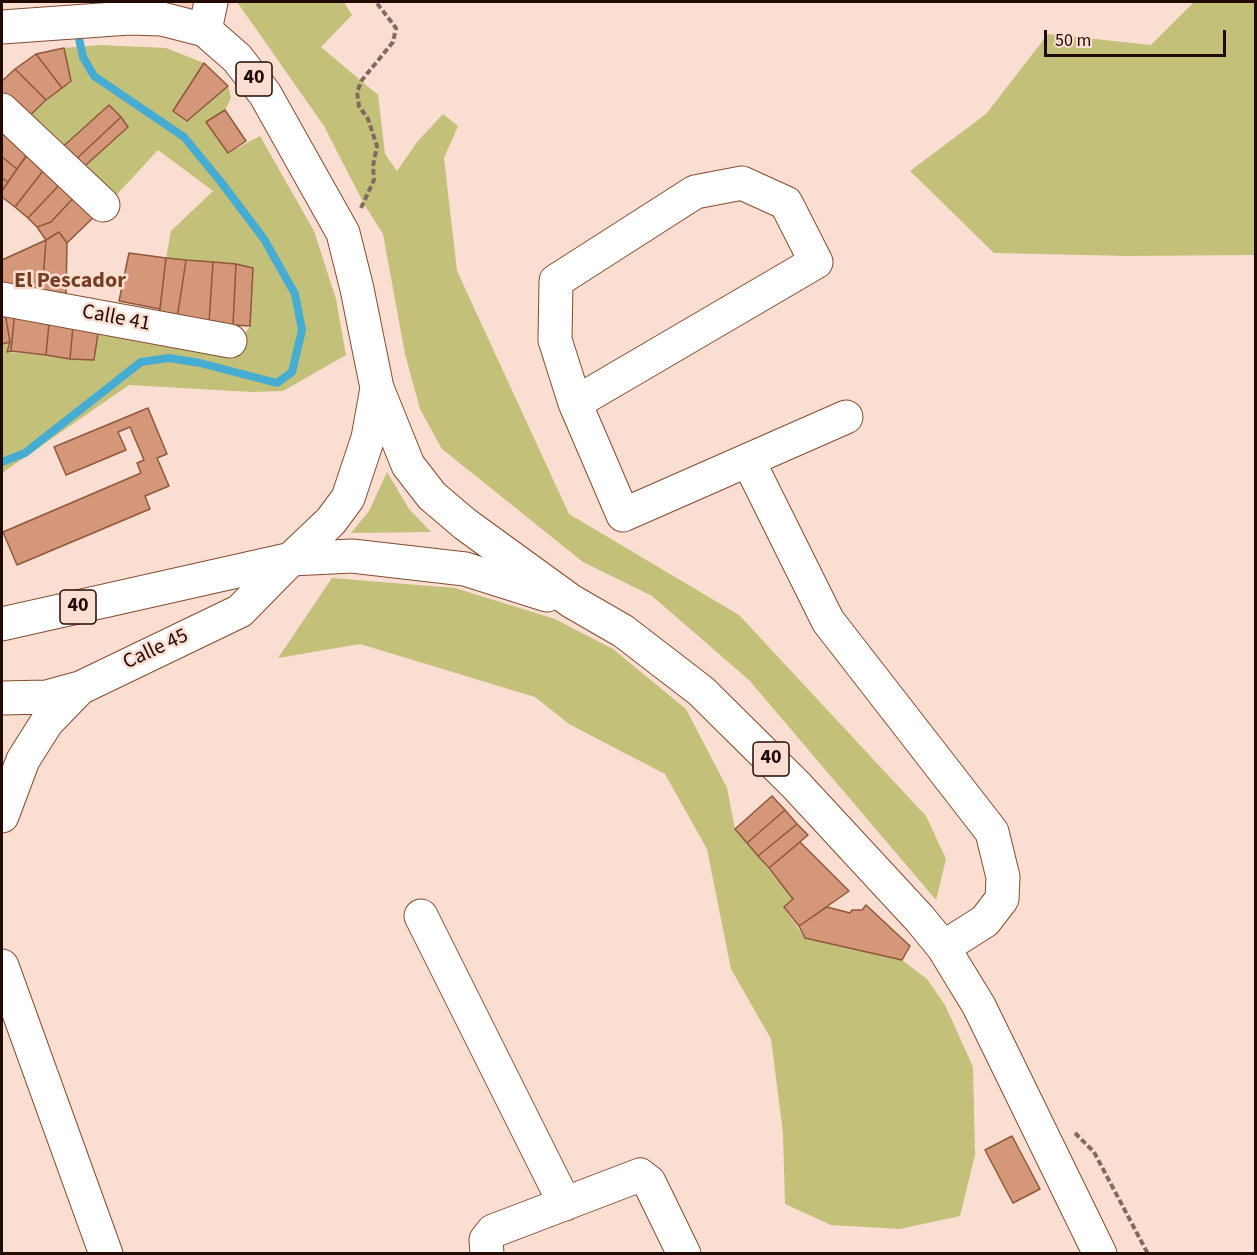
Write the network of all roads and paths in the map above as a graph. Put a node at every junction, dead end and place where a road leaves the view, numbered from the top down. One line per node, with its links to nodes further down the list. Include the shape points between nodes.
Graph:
1 (376, 2): 8 (path, via 396,28 393,42 357,92 377,146 374,180)
2 (120, 13): 3 (main road, 40, via 162,19); 4 (main road, 40)
3 (208, 16): 12 (main road, 40, via 266,94 343,233)
4 (47, 25): 5 (main road); 6 (main road, 40)
5 (2, 27)
6 (2, 47)
7 (2, 110): 9 (main road)
8 (364, 204)
9 (103, 205)
10 (2, 299): 11 (main road, Calle 41)
11 (230, 341)
12 (377, 388): 16 (main road, Calle 45, via 368,438 348,498 331,521); 17 (main road, 40, via 408,465 432,496)
13 (575, 403): 13 (main road, via 555,340 556,281 695,192 742,183 786,203 816,262); 15 (main road, via 622,515)
14 (846, 417): 15 (main road)
15 (748, 460): 23 (main road, via 828,621 992,832 1003,877 1002,899 985,921)
16 (291, 559): 17 (main road, 40, via 352,556 414,561 465,569); 18 (main road, 40); 19 (main road, Calle 45, via 240,611)
17 (572, 601): 30 (main road, 40, via 623,631 701,691 796,784 943,947 979,1006)
18 (2, 624)
19 (80, 688): 20 (main road, Calle 45, via 46,697); 21 (main road, via 47,722 23,760)
20 (2, 698)
21 (2, 816)
22 (421, 916): 26 (main road)
23 (955, 940)
24 (2, 966): 27 (main road)
25 (1068, 1127): 31 (path, via 1094,1152)
26 (566, 1204): 28 (main road, via 493,1232 486,1240); 29 (main road, via 640,1175 646,1177)
27 (106, 1254)
28 (487, 1254)
29 (684, 1254)
30 (1100, 1254)
31 (1148, 1254)

